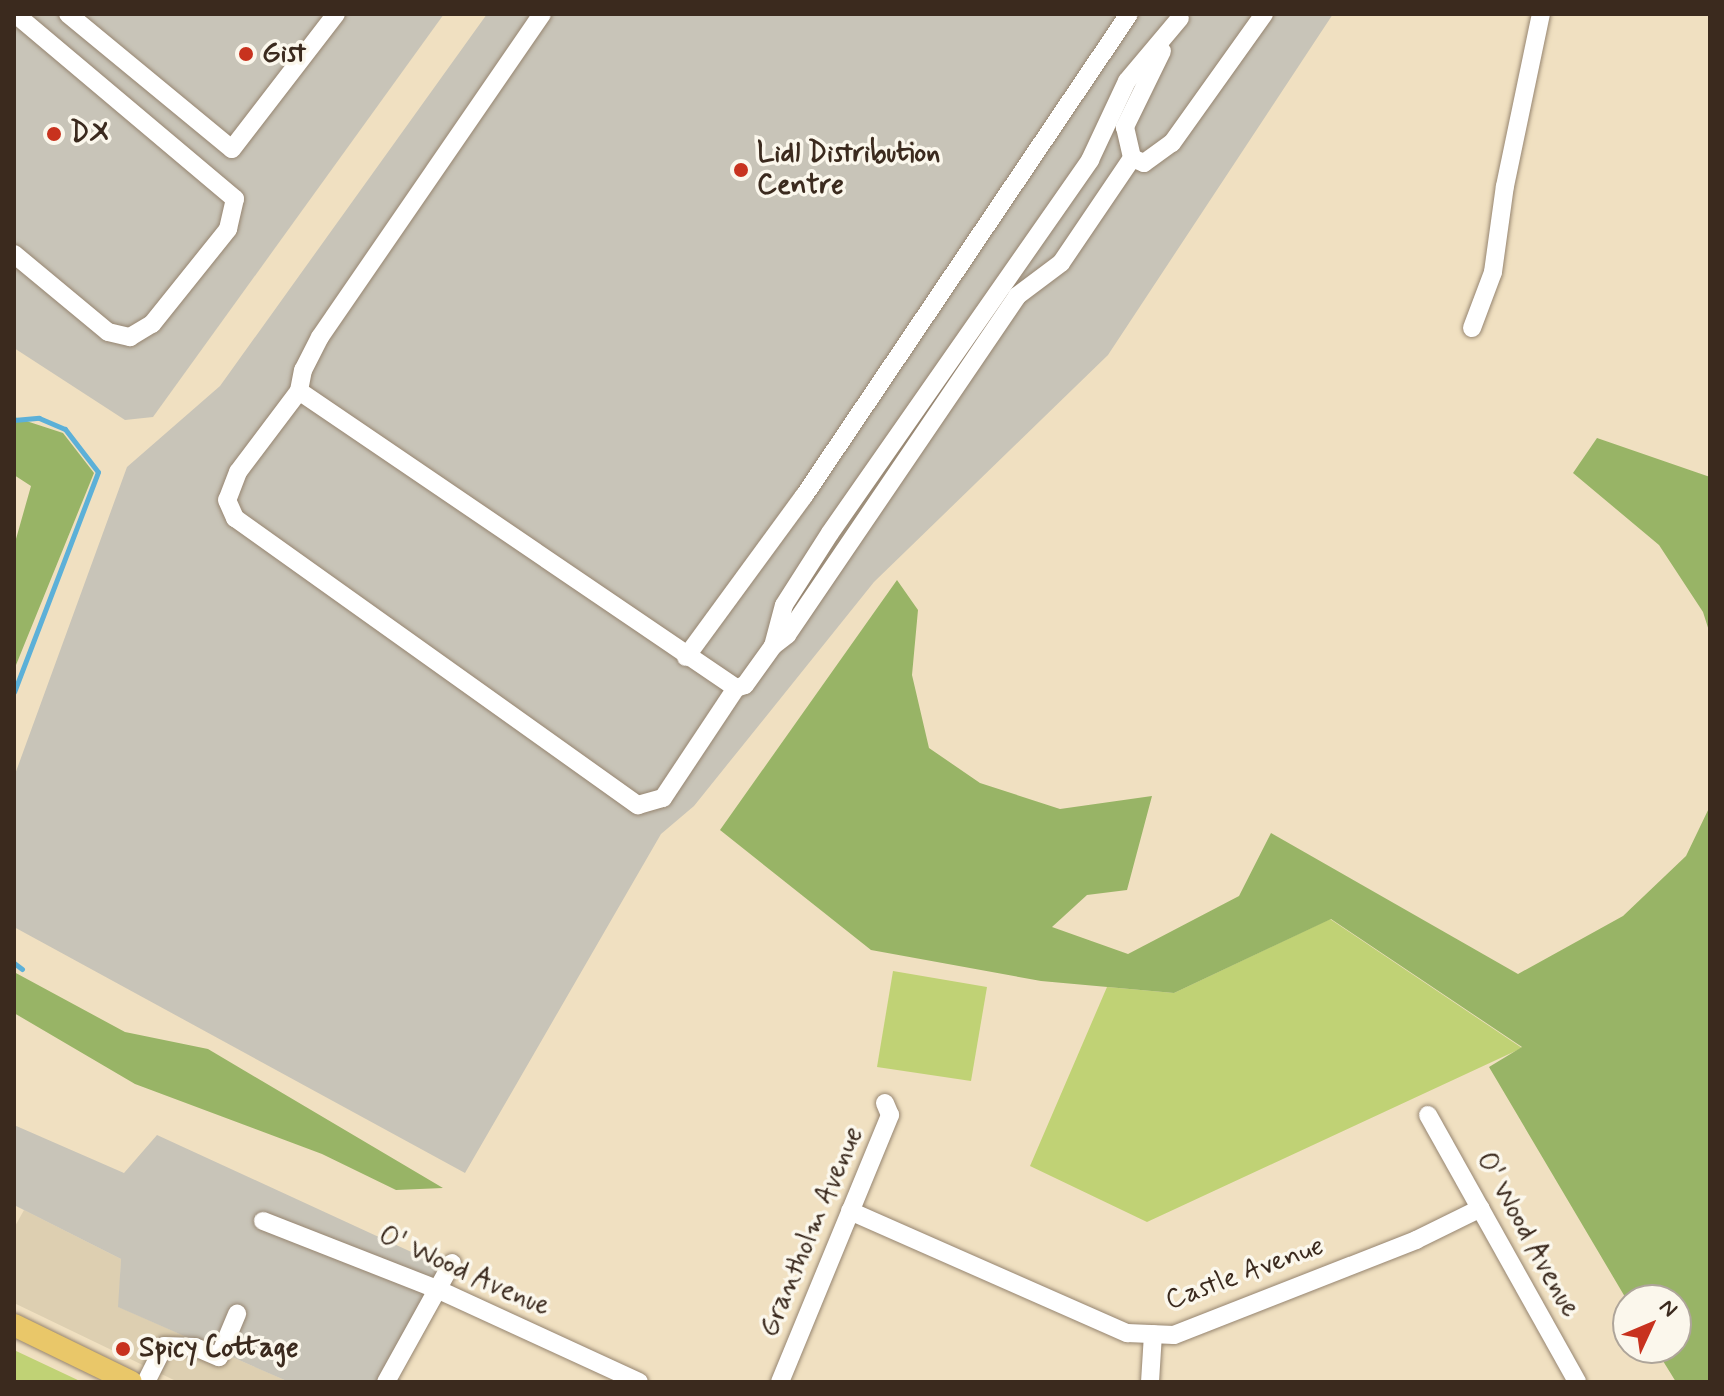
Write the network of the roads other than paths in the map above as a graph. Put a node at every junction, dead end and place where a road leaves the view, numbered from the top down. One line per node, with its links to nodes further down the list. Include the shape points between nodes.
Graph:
1 (15, 14): 11 (street, via 235,199 228,229 152,324 130,337 108,332)
2 (68, 14): 3 (street, via 232,149)
3 (336, 14)
4 (542, 14): 13 (street, via 320,337)
5 (1129, 14): 15 (street, via 804,496)
6 (1264, 14): 9 (street, via 1163,154 1144,163)
7 (1541, 14): 12 (street, via 1493,272)
8 (1182, 16): 9 (street, via 1134,102); 10 (street, via 1127,81)
9 (1128, 151): 10 (street); 14 (street, via 1061,263 1017,296 787,635)
10 (1090, 160): 14 (street, via 830,533 784,605)
11 (14, 254)
12 (1472, 328)
13 (299, 391): 15 (street); 16 (street, via 238,472 227,500 235,518 638,805 663,798)
14 (773, 646): 16 (street, via 745,685)
15 (686, 657): 16 (street)
16 (736, 688)
17 (885, 1103): 20 (street, Grantholm Avenue, via 890,1115)
18 (1428, 1115): 19 (street, O' Wood Avenue)
19 (1481, 1208): 26 (street, Castle Avenue, via 1416,1240 1174,1335); 33 (street, O' Wood Avenue)
20 (850, 1211): 26 (street, Castle Avenue, via 1127,1333); 31 (street, Grantholm Avenue)
21 (263, 1221): 23 (street, O' Wood Avenue)
22 (452, 1263): 23 (street)
23 (439, 1290): 29 (street); 30 (street, O' Wood Avenue)
24 (237, 1314): 28 (street, via 219,1357 195,1347 164,1346)
25 (14, 1325): 27 (main road)
26 (1153, 1334): 32 (street)
27 (131, 1382)
28 (146, 1382)
29 (386, 1382)
30 (639, 1382)
31 (780, 1382)
32 (1150, 1382)
33 (1577, 1382)

